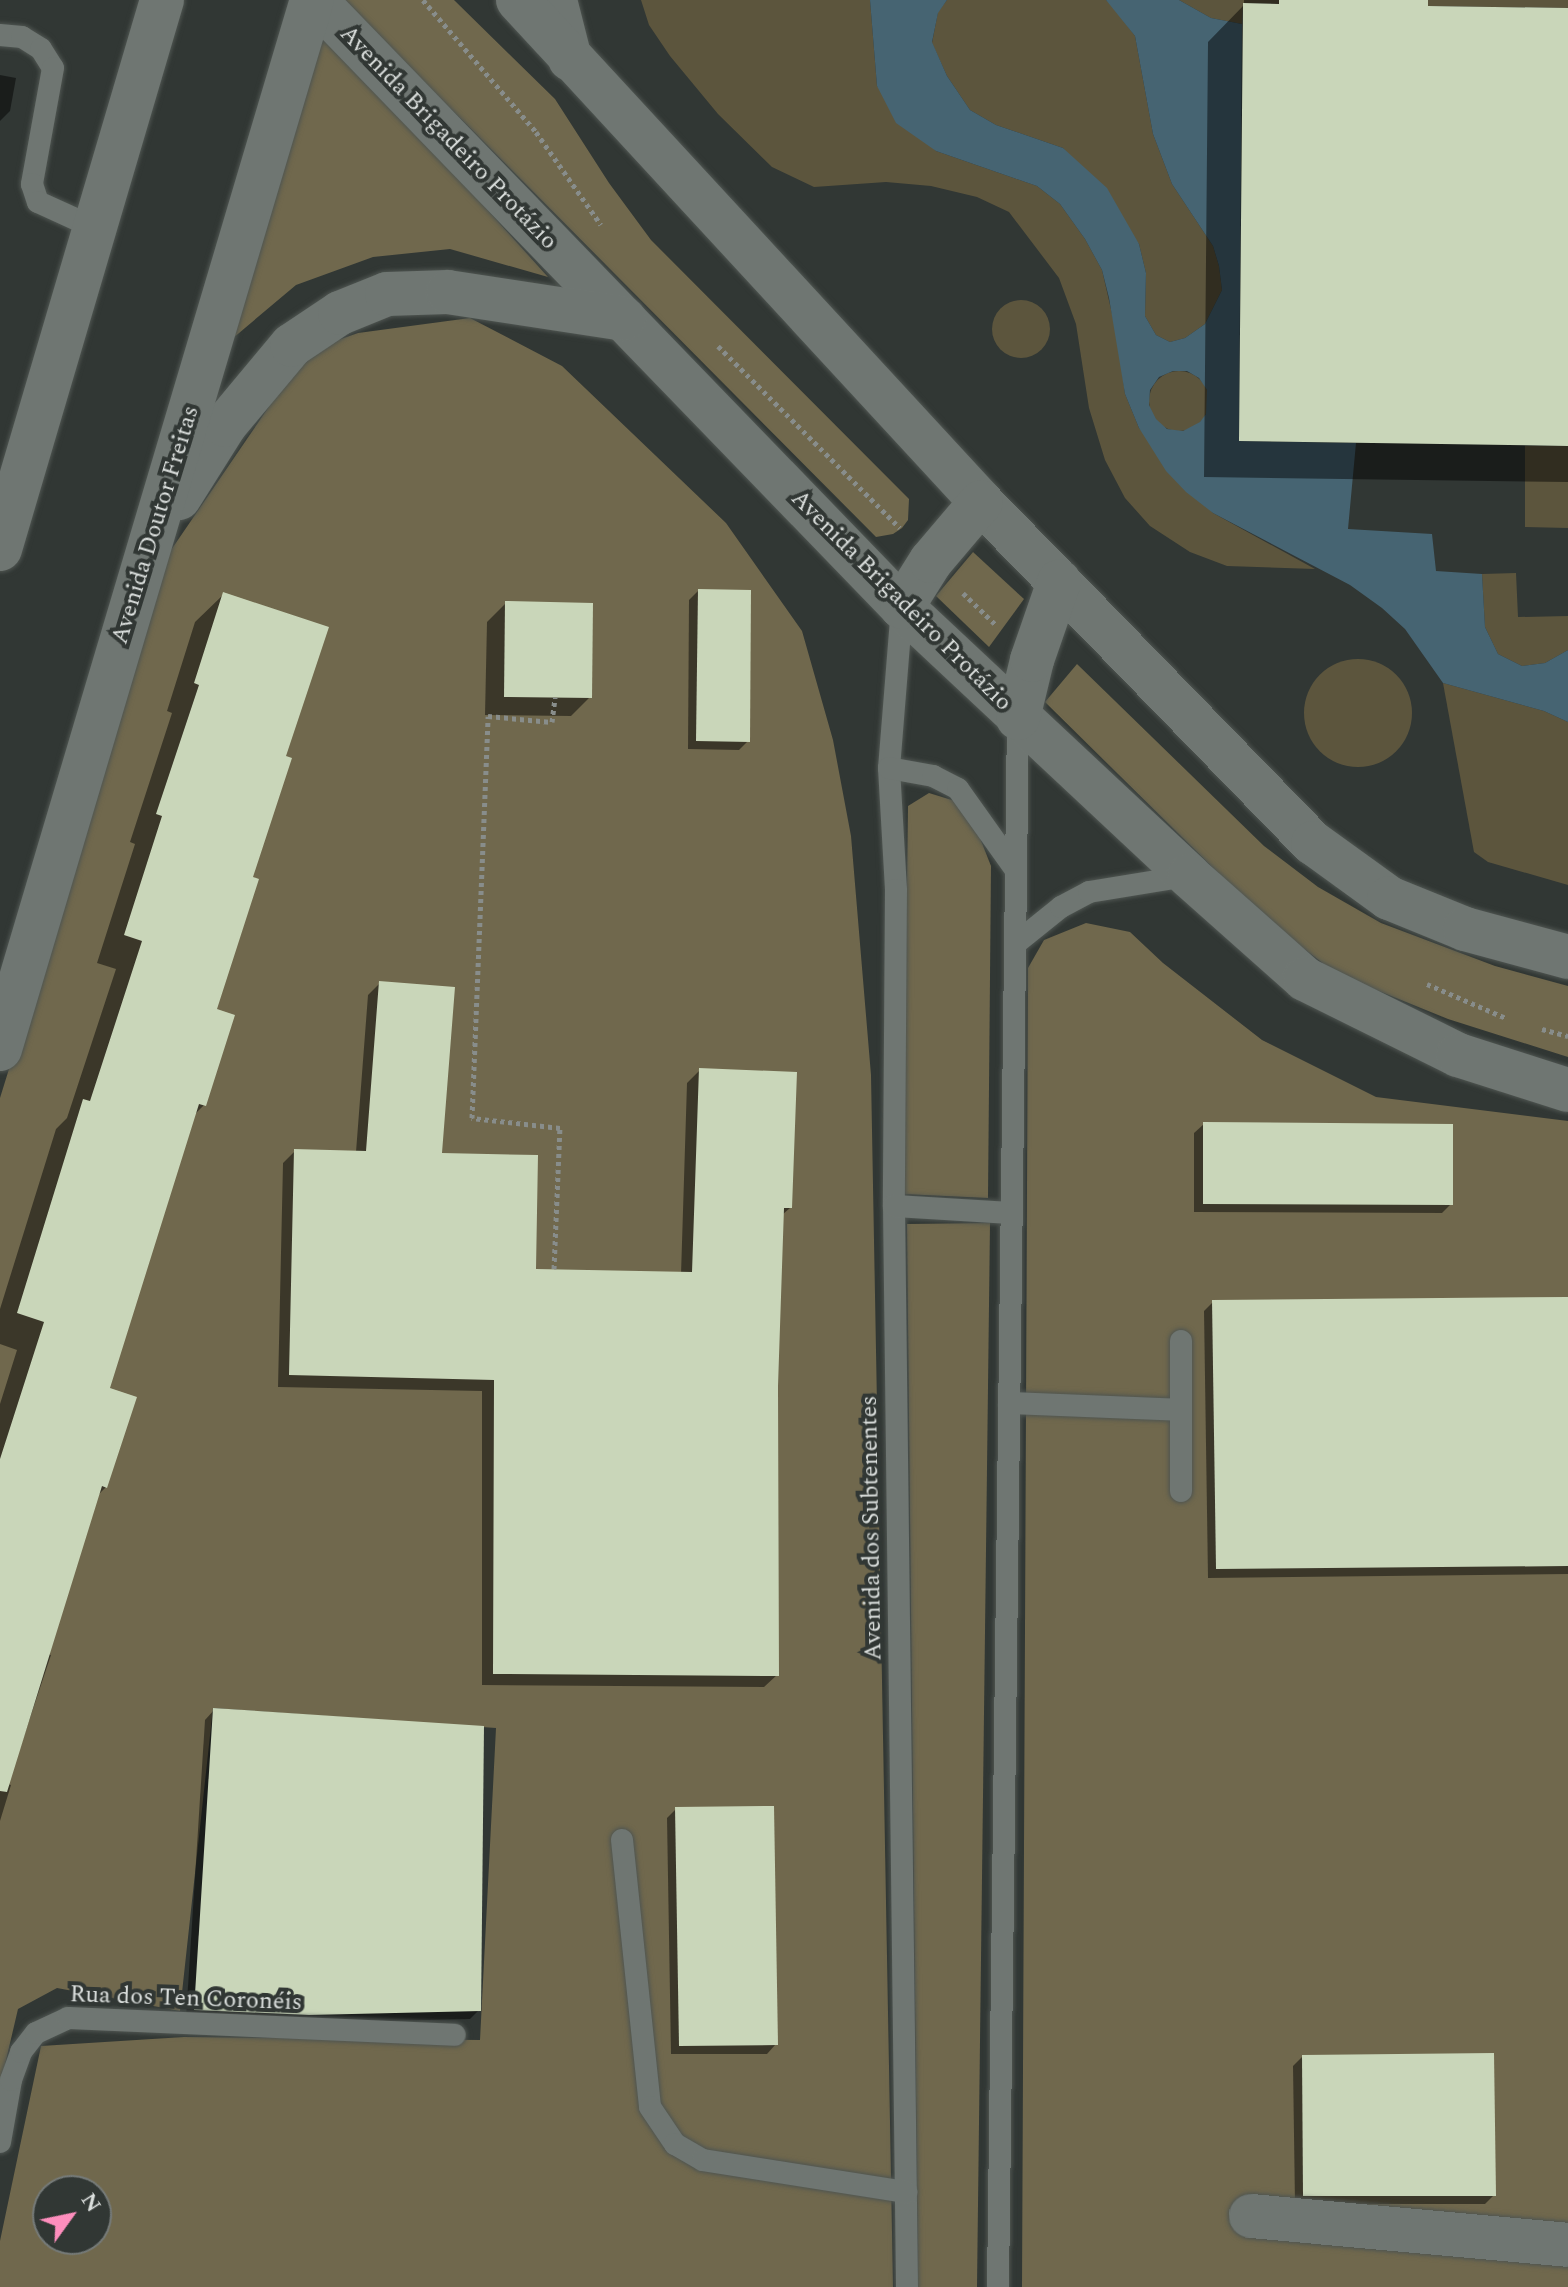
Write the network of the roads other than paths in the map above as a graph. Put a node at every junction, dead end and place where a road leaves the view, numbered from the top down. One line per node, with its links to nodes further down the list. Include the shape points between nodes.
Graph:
1 (162, 0): 7 (main road)
2 (314, 0): 8 (main road, Avenida Brigadeiro Protázio); 10 (main road, Avenida Doutor Freitas)
3 (518, 0): 6 (main road)
4 (555, 0): 6 (main road)
5 (0, 35): 7 (lane, via 22,37 41,49 53,68 32,184 38,202)
6 (570, 59): 9 (main road)
7 (95, 228): 11 (main road)
8 (624, 319): 10 (main road, via 448,292 387,294 340,313 292,345 225,425); 13 (main road, Avenida Brigadeiro Protázio)
9 (981, 502): 12 (main road); 13 (main road, via 931,561)
10 (151, 540): 20 (main road, Avenida Doutor Freitas)
11 (0, 549)
12 (1059, 582): 14 (main road); 19 (main road, via 1313,843 1389,898 1465,929)
13 (902, 607): 14 (main road, Avenida Brigadeiro Protázio); 15 (lane, Avenida dos Subtenentes)
14 (1018, 718): 16 (lane); 17 (main road, Avenida Brigadeiro Protázio)
15 (889, 768): 16 (lane, via 933,776 958,789); 22 (lane, Avenida dos Subtenentes, via 896,890)
16 (1015, 869): 18 (lane)
17 (1189, 876): 18 (lane, via 1089,892); 21 (main road, Avenida Brigadeiro Protázio, via 1305,979 1458,1055)
18 (1015, 944): 23 (lane)
19 (1568, 957)
20 (0, 1049)
21 (1568, 1090)
22 (894, 1206): 23 (lane); 31 (lane, Avenida dos Subtenentes)
23 (1012, 1213): 25 (lane)
24 (1181, 1341): 26 (lane)
25 (1009, 1403): 26 (lane); 35 (lane)
26 (1180, 1410): 27 (lane)
27 (1181, 1491)
28 (622, 1840): 31 (lane, via 650,2107 675,2144 703,2160)
29 (455, 2035): 30 (lane, Rua dos Ten Coronéis, via 68,2018 36,2033 21,2052)
30 (0, 2142)
31 (906, 2192): 34 (lane, Avenida dos Subtenentes)
32 (1251, 2216): 33 (main road)
33 (1568, 2245)
34 (907, 2287)
35 (998, 2287)

